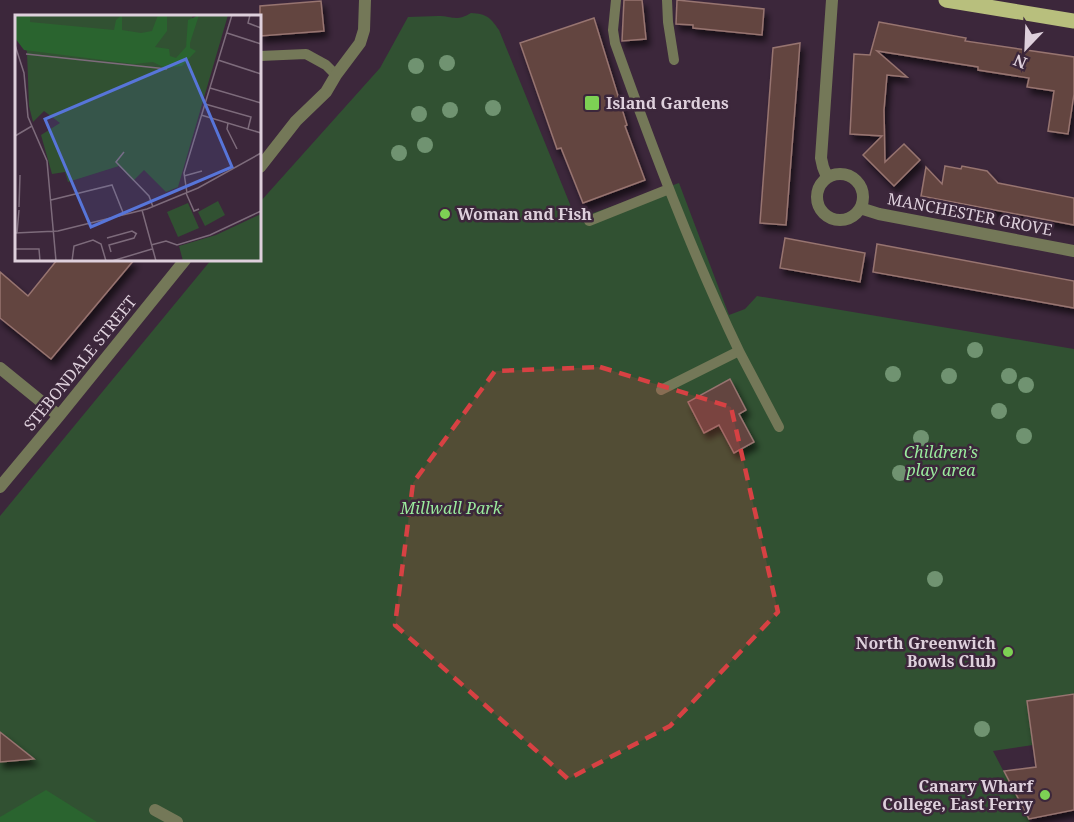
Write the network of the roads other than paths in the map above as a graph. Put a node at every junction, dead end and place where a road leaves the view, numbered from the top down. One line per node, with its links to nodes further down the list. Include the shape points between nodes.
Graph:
1 (365, 0): 9 (street, via 360,43)
2 (616, 0): 12 (lane, via 615,43)
3 (667, 0): 8 (lane)
4 (832, 0): 11 (street, via 821,158)
5 (946, 0): 6 (main road)
6 (1074, 21)
7 (261, 56): 9 (lane, via 306,54)
8 (674, 60)
9 (336, 75): 10 (street, via 326,92 296,121)
10 (261, 166)
11 (827, 177): 13 (street, MANCHESTER GROVE, via 842,174 856,180 862,193); 13 (street, via 816,196 826,216 841,220)
12 (669, 189): 14 (lane); 17 (lane)
13 (860, 208): 15 (street, MANCHESTER GROVE)
14 (589, 221)
15 (1074, 251)
16 (184, 261): 20 (street, STEBONDALE STREET)
17 (739, 351): 19 (lane); 21 (lane)
18 (0, 368): 20 (street)
19 (661, 390)
20 (59, 416): 22 (street, STEBONDALE STREET)
21 (779, 427)
22 (1, 483)
23 (155, 810): 24 (street)
24 (177, 822)

